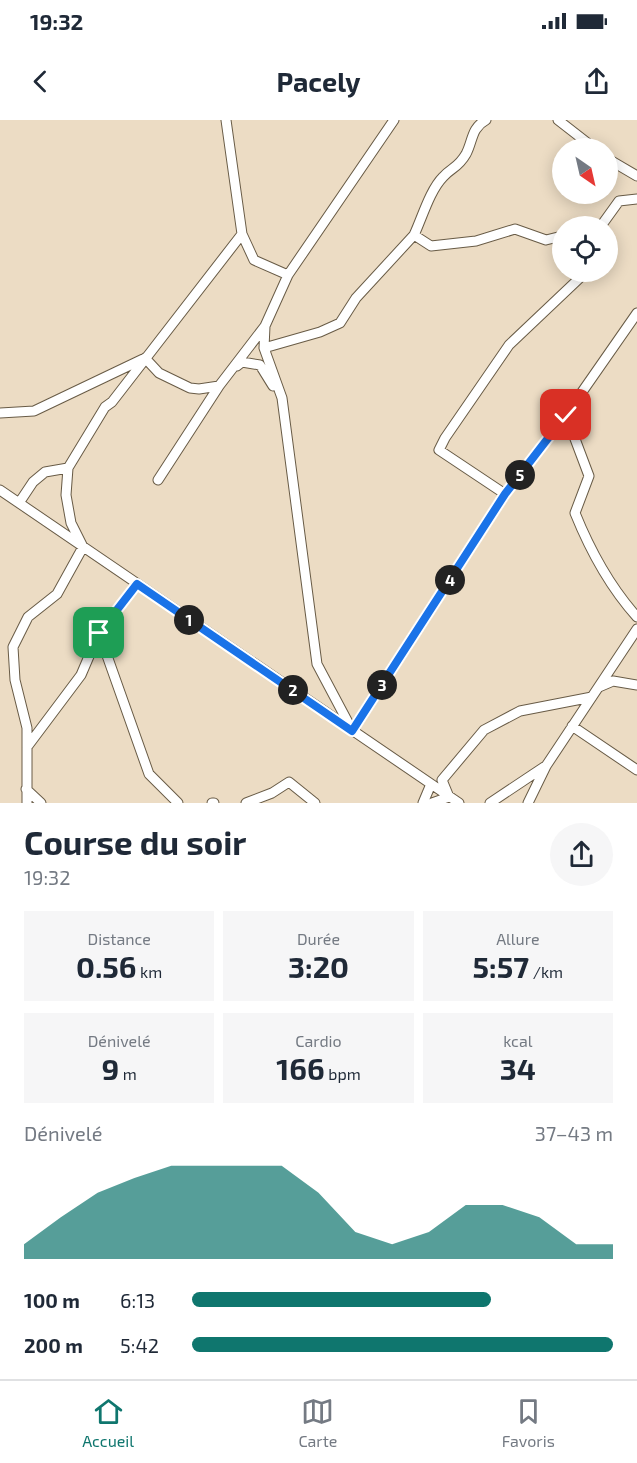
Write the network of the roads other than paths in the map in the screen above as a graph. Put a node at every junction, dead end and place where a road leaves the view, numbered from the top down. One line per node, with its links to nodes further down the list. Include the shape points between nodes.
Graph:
1 (226, 120): 10 (street)
2 (394, 120): 13 (street)
3 (486, 120): 11 (street, via 479,123 471,136 458,166 436,187)
4 (558, 120): 5 (street)
5 (581, 138)
6 (618, 165): 7 (street)
7 (637, 176)
8 (637, 199): 9 (street, via 619,201)
9 (607, 216)
10 (242, 234): 13 (street, via 254,260); 18 (street)
11 (414, 235): 12 (street, via 431,246 476,241 515,229); 17 (street, via 356,298 340,323)
12 (552, 238)
13 (288, 275): 16 (street)
14 (575, 282): 27 (street, via 509,345 439,450)
15 (637, 313): 23 (street)
16 (265, 326): 17 (street); 19 (street)
17 (264, 348): 21 (street)
18 (145, 358): 20 (street, via 159,373 189,388); 22 (street, via 34,411); 24 (street, via 105,408)
19 (234, 368): 20 (street); 21 (street, via 242,362 260,365)
20 (219, 386): 25 (street)
21 (282, 398): 38 (street, via 317,664)
22 (0, 413)
23 (566, 415): 27 (street); 31 (street, via 589,476 575,513 588,545)
24 (68, 468): 28 (street, via 45,472); 29 (street, via 66,495 71,523)
25 (158, 480)
26 (0, 490): 28 (street)
27 (505, 494): 38 (street)
28 (19, 503): 29 (street)
29 (83, 547): 30 (street); 39 (street, via 57,594 28,617 13,647)
30 (137, 584): 33 (street); 38 (street)
31 (637, 617)
32 (637, 629): 35 (street)
33 (99, 633): 39 (street, via 81,675); 49 (street, via 149,774)
34 (637, 685): 35 (street, via 613,681)
35 (599, 687): 36 (street)
36 (592, 697): 37 (street); 43 (street, via 520,711 484,729)
37 (572, 726): 40 (street); 41 (street)
38 (352, 731): 42 (street)
39 (27, 747): 45 (street)
40 (546, 766): 55 (street); 56 (street)
41 (637, 770)
42 (418, 775): 43 (street); 44 (street)
43 (442, 780): 46 (street)
44 (431, 784): 46 (street); 52 (street)
45 (26, 789): 47 (street); 48 (street)
46 (449, 797): 53 (street); 54 (street)
47 (27, 803)
48 (41, 803)
49 (178, 803)
50 (246, 803): 51 (street, via 272,794 289,782)
51 (315, 803)
52 (423, 803)
53 (432, 803)
54 (459, 803)
55 (490, 803)
56 (528, 803)

